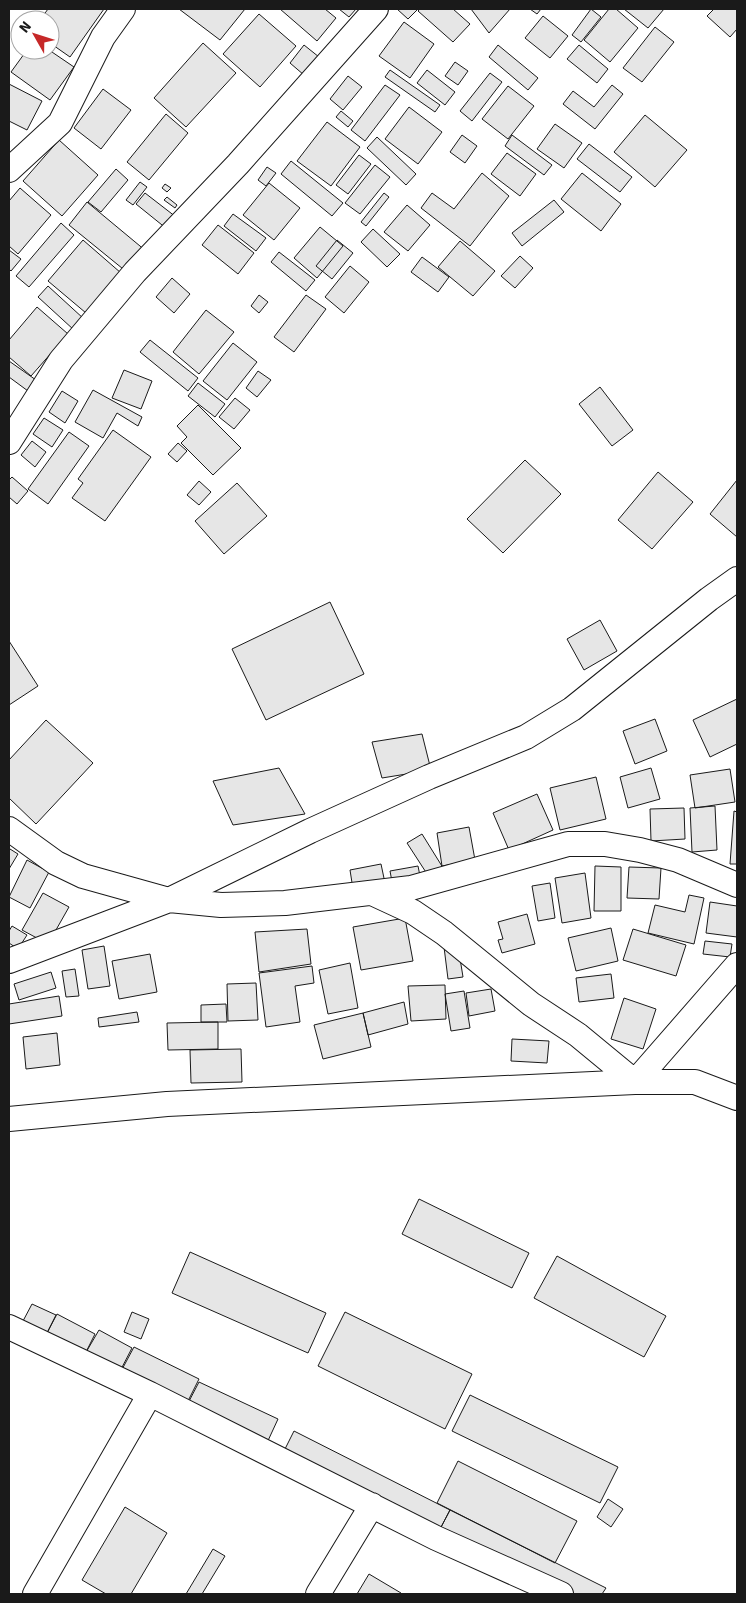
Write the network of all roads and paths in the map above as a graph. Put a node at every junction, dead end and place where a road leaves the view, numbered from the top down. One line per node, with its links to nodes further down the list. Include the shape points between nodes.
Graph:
1 (123, 9): 3 (street, via 103,37 60,123)
2 (376, 9): 4 (street, via 238,164 135,272 60,360)
3 (9, 170)
4 (9, 442)
5 (737, 579): 9 (street, via 572,709 526,737 310,830)
6 (9, 829): 9 (street, via 56,863 83,876)
7 (737, 885): 8 (street, via 678,860 640,850 605,844 568,844 411,888)
8 (370, 893): 9 (street, via 251,905); 12 (street, via 414,912 444,933)
9 (169, 900): 10 (street)
10 (9, 961)
11 (737, 965): 12 (street)
12 (635, 1082): 13 (street, via 695,1082); 14 (street, via 167,1104)
13 (737, 1098)
14 (9, 1119)
15 (9, 1326): 16 (street)
16 (150, 1394): 17 (street); 18 (street)
17 (372, 1505): 19 (street); 20 (street, via 436,1538)
18 (35, 1594)
19 (318, 1594)
20 (561, 1594)

